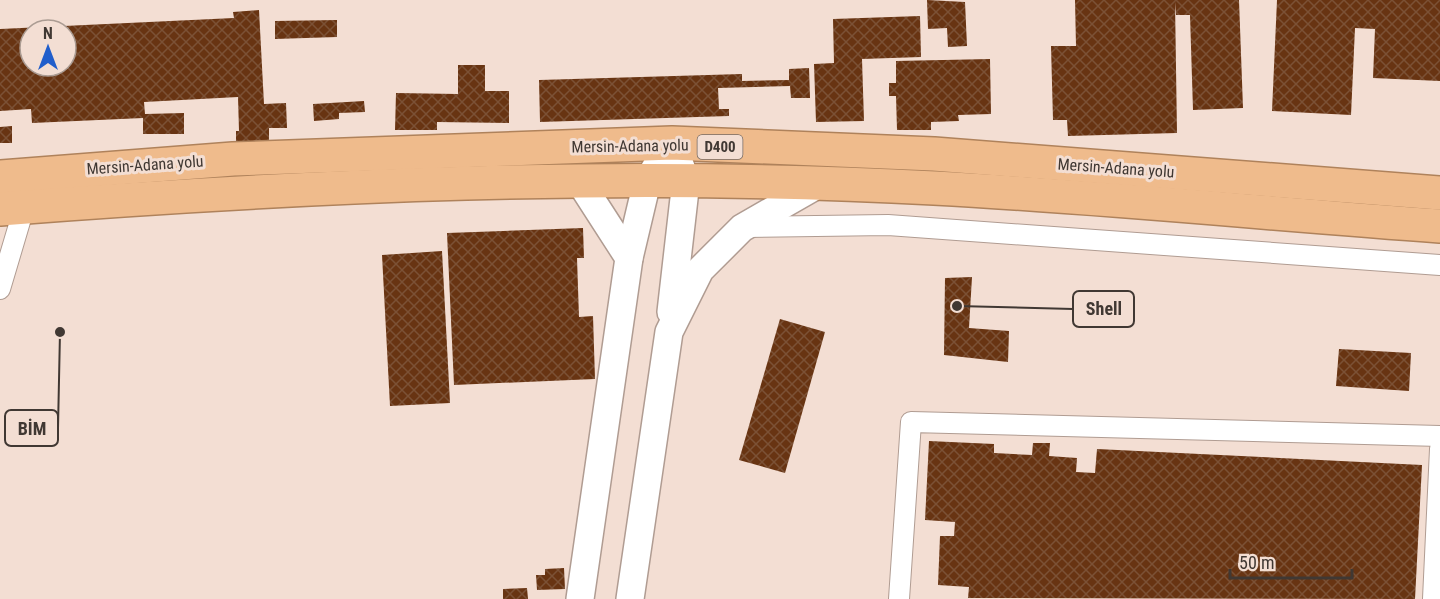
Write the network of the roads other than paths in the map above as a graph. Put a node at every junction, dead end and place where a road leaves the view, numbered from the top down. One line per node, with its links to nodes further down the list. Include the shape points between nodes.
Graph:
1 (672, 143): 2 (highway, Mersin-Adana yolu / D400, via 233,159); 3 (main road); 5 (main road); 7 (highway, Mersin-Adana yolu / D400, via 934,154)
2 (0, 177)
3 (686, 181): 5 (highway, Mersin-Adana yolu / D400); 6 (highway, Mersin-Adana yolu / D400); 14 (main road)
4 (580, 182): 5 (highway, Mersin-Adana yolu / D400); 8 (highway, Mersin-Adana yolu / D400, via 238,192); 11 (main road)
5 (647, 182): 11 (main road)
6 (817, 185): 9 (highway, Mersin-Adana yolu / D400, via 945,189); 10 (main road)
7 (1440, 193)
8 (12, 208): 13 (street)
9 (1440, 226)
10 (742, 228): 12 (street, via 888,225); 14 (main road, via 700,270)
11 (629, 258): 17 (main road)
12 (1440, 265)
13 (0, 289)
14 (669, 332): 18 (main road)
15 (1440, 436): 19 (street, via 911,422)
16 (1440, 449): 20 (street)
17 (580, 599)
18 (630, 599)
19 (899, 599)
20 (1433, 599)

